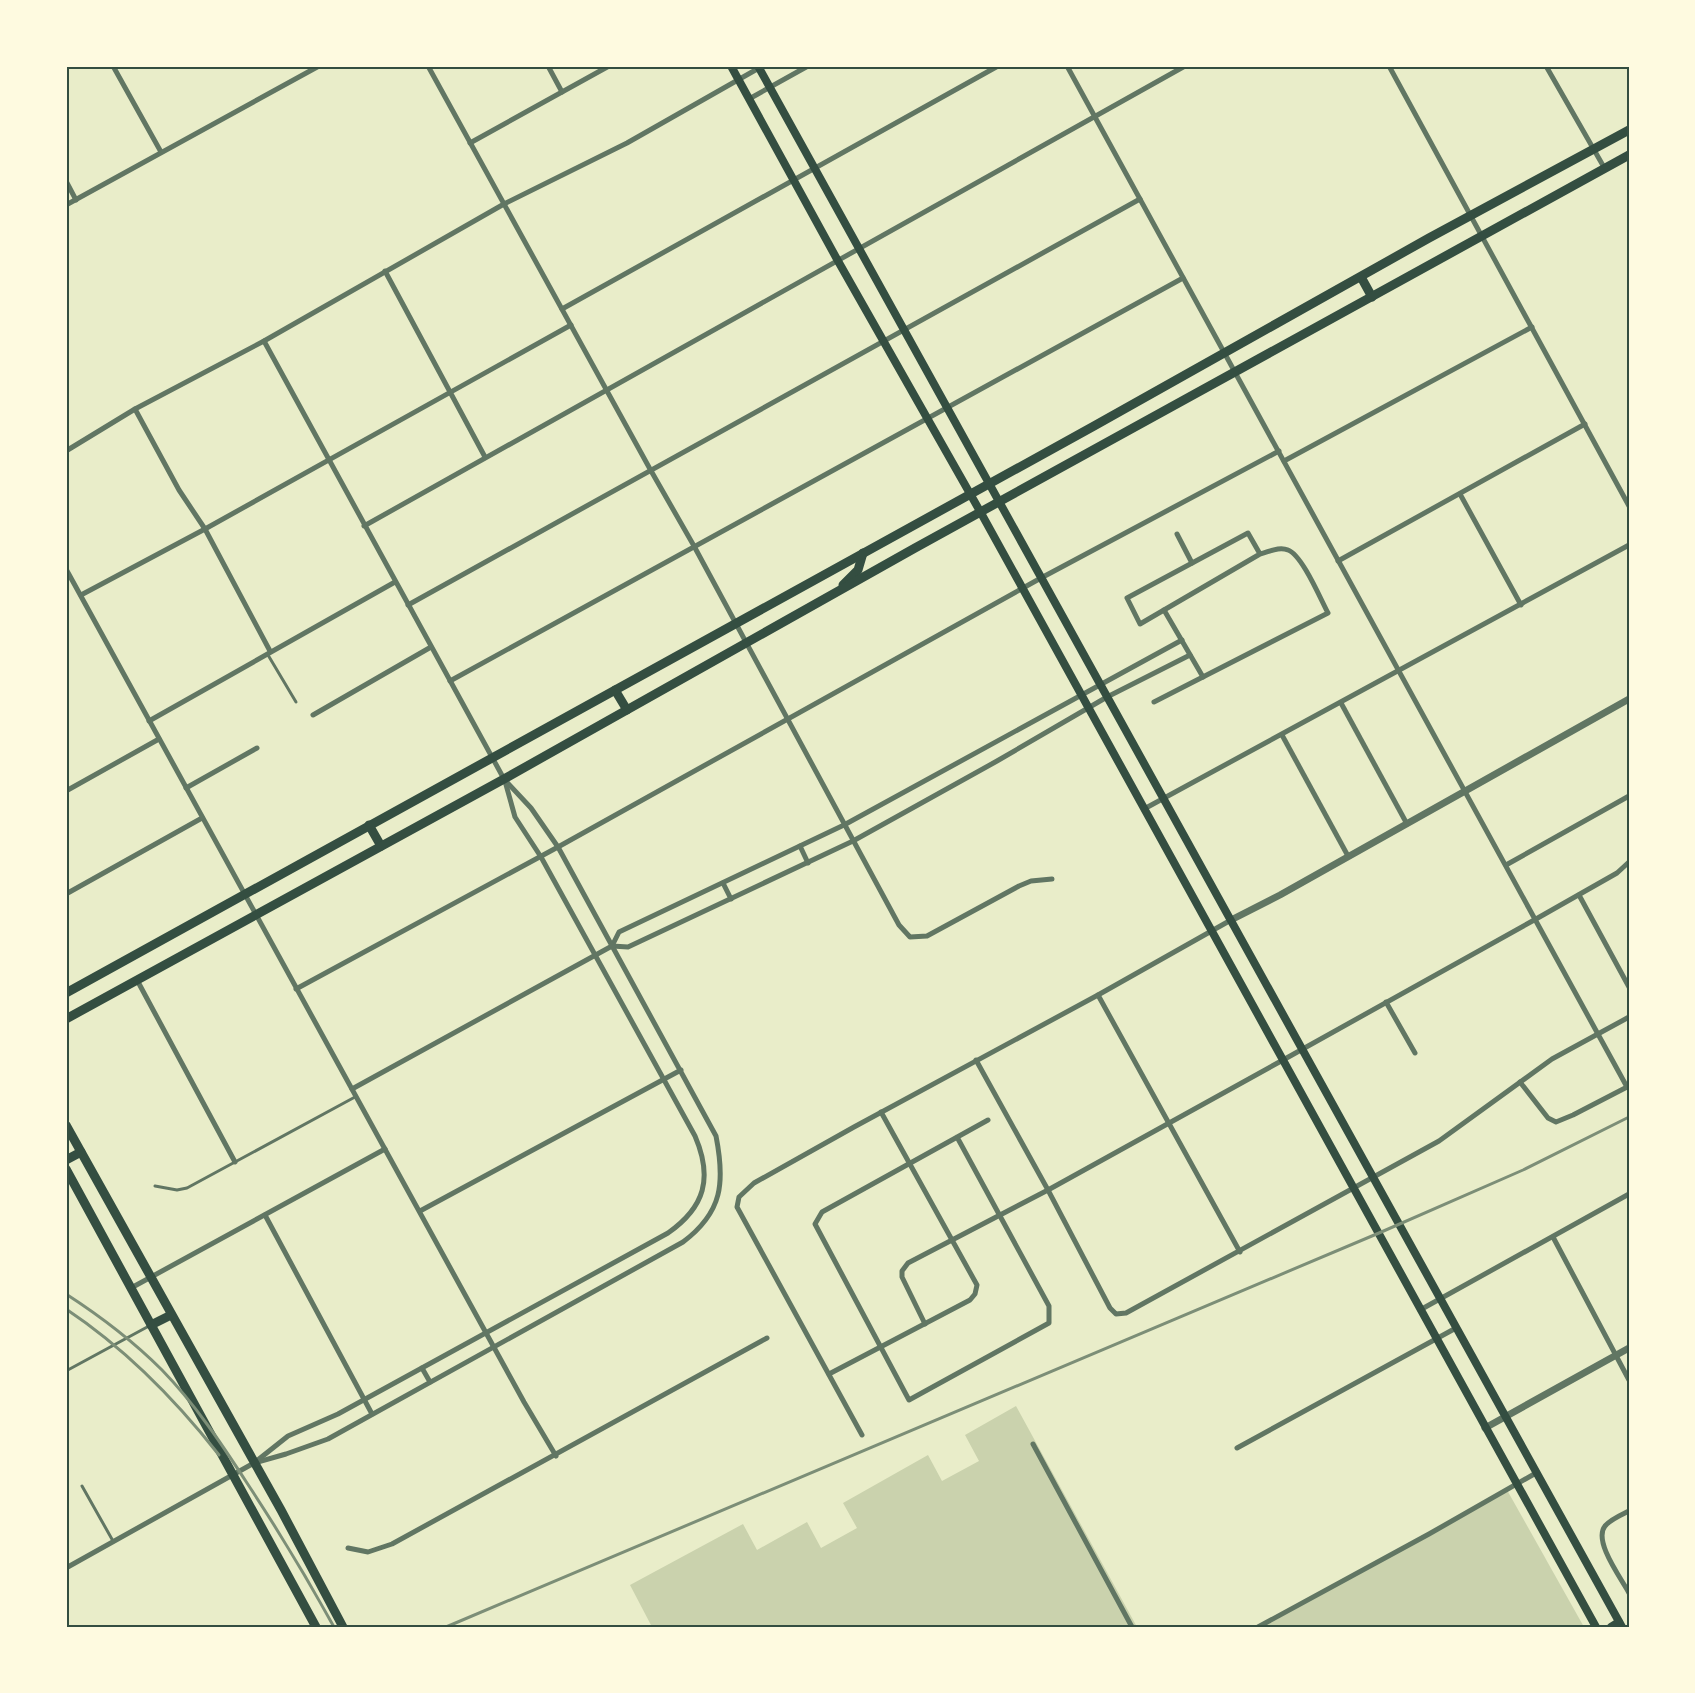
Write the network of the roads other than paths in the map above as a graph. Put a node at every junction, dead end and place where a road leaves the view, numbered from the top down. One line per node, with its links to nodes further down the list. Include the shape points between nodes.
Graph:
1 (113, 66): 22 (street)
2 (320, 66): 22 (street)
3 (428, 66): 20 (street)
4 (548, 66): 16 (street)
5 (609, 66): 16 (street)
6 (731, 66): 14 (main road)
7 (808, 66): 15 (street)
8 (998, 66): 24 (street)
9 (1067, 66): 18 (street)
10 (1185, 66): 18 (street)
11 (1389, 66): 32 (street)
12 (1546, 66): 21 (street)
13 (759, 67): 14 (street); 15 (main road)
14 (738, 80): 17 (main road); 30 (street, via 627,143)
15 (770, 87): 17 (street); 24 (main road)
16 (562, 92): 20 (street)
17 (748, 99): 26 (main road)
18 (1094, 117): 28 (street); 34 (street)
19 (1629, 130): 21 (main road)
20 (470, 142): 30 (street)
21 (1594, 150): 25 (street); 32 (main road)
22 (161, 152): 29 (street)
23 (1629, 155): 25 (main road)
24 (814, 168): 26 (street); 34 (main road)
25 (1605, 169): 33 (main road)
26 (793, 180): 35 (main road); 40 (street)
27 (66, 181): 29 (street)
28 (1140, 199): 38 (street); 43 (street)
29 (76, 200): 31 (street)
30 (504, 204): 36 (street); 40 (street)
31 (66, 205)
32 (1472, 216): 33 (street); 37 (main road)
33 (1482, 236): 39 (main road); 42 (street)
34 (859, 250): 35 (street); 43 (main road)
35 (838, 261): 45 (main road); 48 (street)
36 (385, 271): 44 (street); 49 (street)
37 (1361, 277): 39 (main road); 46 (main road)
38 (1183, 278): 46 (street); 51 (street)
39 (1372, 297): 47 (main road)
40 (562, 309): 41 (street)
41 (571, 325): 48 (street); 49 (street)
42 (1532, 327): 53 (street); 60 (street)
43 (903, 330): 45 (street); 51 (main road)
44 (264, 341): 50 (street); 59 (street)
45 (884, 341): 52 (main road); 61 (street)
46 (1226, 353): 47 (street); 54 (main road)
47 (1236, 372): 55 (main road); 57 (street)
48 (606, 391): 58 (street); 61 (street)
49 (451, 393): 58 (street); 59 (street)
50 (135, 409): 56 (street); 69 (street)
51 (946, 409): 52 (street); 62 (main road)
52 (927, 419): 63 (main road); 72 (street)
53 (1585, 424): 64 (street); 66 (street)
54 (1094, 426): 55 (main road); 62 (main road)
55 (1105, 443): 65 (main road)
56 (66, 451)
57 (1279, 451): 60 (street); 78 (street)
58 (485, 457): 68 (street)
59 (328, 460): 68 (street); 69 (street)
60 (1284, 461): 75 (street)
61 (650, 469): 72 (street); 83 (street)
62 (989, 483): 63 (main road); 65 (main road)
63 (970, 494): 67 (main road); 73 (main road)
64 (1460, 494): 75 (street); 84 (street)
65 (1000, 502): 67 (main road); 78 (main road)
66 (1629, 506)
67 (981, 513): 80 (main road); 82 (main road)
68 (364, 526): 79 (street)
69 (205, 529): 81 (street); 90 (street)
70 (1177, 534): 76 (street)
71 (1629, 545): 84 (street)
72 (694, 546): 86 (street); 94 (street)
73 (863, 553): 82 (main road, via 854,574); 86 (main road)
74 (1260, 554): 76 (street, via 1248,533); 85 (street); 93 (street, via 1286,549 1296,555 1328,613)
75 (1338, 561): 92 (street)
76 (1192, 563): 85 (street, via 1127,598 1140,624)
77 (66, 569): 81 (street)
78 (1041, 578): 80 (street); 95 (main road)
79 (395, 582): 83 (street); 90 (street)
80 (1022, 590): 97 (main road); 106 (street)
81 (81, 595): 107 (street)
82 (819, 602): 88 (main road)
83 (408, 605): 89 (street)
84 (1521, 605): 92 (street)
85 (1164, 610): 87 (street)
86 (735, 623): 88 (street); 96 (main road)
87 (1182, 640): 91 (street); 95 (street)
88 (747, 643): 104 (main road); 106 (street)
89 (431, 647): 94 (street); 105 (street)
90 (269, 652): 100 (lane); 107 (street)
91 (1190, 655): 93 (street); 98 (street)
92 (1398, 672): 102 (street); 115 (street)
93 (1203, 677): 101 (street)
94 (450, 681): 111 (street)
95 (1100, 684): 97 (street); 98 (main road)
96 (615, 690): 104 (main road); 111 (main road)
97 (1081, 696): 103 (main road); 122 (street)
98 (1107, 697): 103 (street); 117 (main road)
99 (1629, 699): 115 (street)
100 (296, 702)
101 (1154, 702)
102 (1341, 703): 108 (street); 120 (street)
103 (1089, 709): 118 (main road); 123 (street)
104 (627, 710): 112 (main road)
105 (313, 715)
106 (788, 719): 122 (street); 126 (street)
107 (149, 721): 109 (street)
108 (1282, 735): 117 (street); 127 (street)
109 (159, 739): 113 (street); 114 (street)
110 (257, 748): 113 (street)
111 (492, 757): 112 (street); 121 (main road)
112 (504, 779): 124 (main road); 126 (street, via 531,808); 128 (street, via 515,817)
113 (186, 788): 119 (street)
114 (66, 791)
115 (1465, 792): 120 (street); 131 (street)
116 (1629, 796): 131 (street)
117 (1163, 798): 118 (street); 140 (main road)
118 (1144, 809): 141 (main road)
119 (202, 818): 134 (street); 135 (street)
120 (1407, 824): 127 (street)
121 (369, 825): 124 (main road); 135 (main road)
122 (844, 825): 123 (street); 125 (street)
123 (853, 841): 129 (street); 132 (street, via 899,925 910,937 927,936 1031,881)
124 (381, 846): 138 (main road)
125 (800, 846): 129 (street); 133 (street)
126 (558, 847): 128 (street); 142 (street)
127 (1348, 856): 140 (street)
128 (541, 857): 143 (street); 146 (street)
129 (808, 862): 137 (street)
130 (1629, 862): 136 (street)
131 (1506, 865): 139 (street)
132 (1052, 879)
133 (723, 883): 137 (street); 142 (street, via 619,932)
134 (66, 894)
135 (245, 894): 138 (street); 147 (main road)
136 (1579, 895): 139 (street); 145 (street)
137 (731, 899): 142 (street, via 628,947)
138 (256, 914): 144 (main road); 146 (street)
139 (1536, 919): 149 (street); 152 (street)
140 (1231, 921): 141 (street); 153 (main road)
141 (1212, 932): 148 (street); 156 (main road)
142 (612, 946): 143 (street); 157 (street)
143 (596, 955): 158 (street); 161 (street)
144 (137, 980): 151 (main road); 171 (street)
145 (1629, 987)
146 (297, 988): 161 (street)
147 (66, 993)
148 (1098, 995): 155 (street); 165 (street)
149 (1386, 1002): 153 (street); 154 (street)
150 (1629, 1017): 152 (street)
151 (66, 1019)
152 (1598, 1034): 159 (street); 160 (street)
153 (1301, 1049): 156 (street); 174 (main road)
154 (1415, 1053)
155 (976, 1060): 163 (street); 177 (street)
156 (1283, 1060): 165 (street); 176 (main road)
157 (681, 1070): 158 (street); 186 (street, via 716,1136 722,1163 719,1195 706,1221 683,1242)
158 (664, 1079): 179 (street); 185 (street, via 704,1155 704,1186 688,1218)
159 (1520, 1082): 160 (street, via 1548,1118 1556,1122); 174 (street, via 1440,1141)
160 (1628, 1087)
161 (352, 1089): 162 (street)
162 (357, 1096): 168 (street); 171 (lane)
163 (881, 1112): 172 (street); 206 (street, via 754,1183 739,1197 737,1207)
164 (988, 1120): 167 (street)
165 (1169, 1123): 177 (street); 184 (street)
166 (66, 1125): 169 (main road)
167 (957, 1137): 172 (street); 181 (street)
168 (385, 1149): 179 (street); 180 (street)
169 (81, 1152): 170 (main road); 187 (main road)
170 (66, 1160)
171 (234, 1162): 175 (lane, via 187,1188)
172 (910, 1164): 183 (street); 201 (street, via 822,1212 815,1224)
173 (66, 1169): 188 (main road)
174 (1373, 1178): 176 (street); 190 (main road)
175 (155, 1186)
176 (1354, 1189): 184 (street); 192 (main road)
177 (1048, 1190): 181 (street); 184 (street, via 1116,1314 1126,1313)
178 (1629, 1194): 182 (street)
179 (420, 1211): 197 (street)
180 (265, 1215): 187 (street); 209 (street)
181 (999, 1215): 183 (street); 201 (street, via 1048,1306 1049,1323 909,1400)
182 (1552, 1237): 190 (street); 203 (street)
183 (952, 1240): 194 (street, via 908,1263 902,1271 903,1281); 194 (street, via 976,1285 975,1294)
184 (1240, 1252)
185 (620, 1260): 186 (street); 189 (street)
186 (627, 1273): 191 (street)
187 (150, 1277): 188 (street); 193 (main road)
188 (131, 1288): 195 (main road)
189 (557, 1294): 191 (street); 197 (street)
190 (1440, 1299): 192 (street); 196 (main road)
191 (564, 1308): 200 (street)
192 (1420, 1310): 199 (main road)
193 (171, 1315): 195 (main road); 217 (main road)
194 (925, 1324): 201 (street)
195 (151, 1325): 205 (lane); 219 (main road)
196 (1456, 1328): 199 (street); 211 (main road)
197 (486, 1333): 200 (street); 204 (street)
198 (767, 1338): 216 (street)
199 (1436, 1339): 212 (main road); 215 (street)
200 (494, 1347): 208 (street); 216 (street)
201 (880, 1347): 206 (street)
202 (1629, 1348): 203 (street)
203 (1616, 1356): 207 (street); 211 (street)
204 (422, 1368): 208 (street); 209 (street)
205 (66, 1371)
206 (829, 1374): 213 (street)
207 (1629, 1380)
208 (430, 1382): 210 (street)
209 (364, 1400): 210 (street); 217 (street, via 288,1436)
210 (372, 1414): 217 (street, via 328,1439)
211 (1505, 1416): 212 (street); 218 (main road)
212 (1485, 1428): 220 (main road)
213 (862, 1435)
214 (1033, 1444): 230 (street)
215 (1237, 1448)
216 (556, 1456): 224 (street, via 382,1549 368,1552)
217 (254, 1463): 219 (street); 229 (main road)
218 (1536, 1473): 220 (street); 227 (main road)
219 (233, 1474): 223 (street); 228 (main road)
220 (1517, 1484): 231 (street); 232 (main road)
221 (82, 1486): 223 (lane)
222 (1629, 1511): 226 (street, via 1607,1524 1602,1532 1604,1547)
223 (114, 1542): 225 (street)
224 (348, 1548)
225 (66, 1568)
226 (1629, 1593)
227 (1620, 1624): 233 (main road)
228 (316, 1627)
229 (344, 1627)
230 (1132, 1627)
231 (1258, 1627)
232 (1596, 1627)
233 (1611, 1627)

